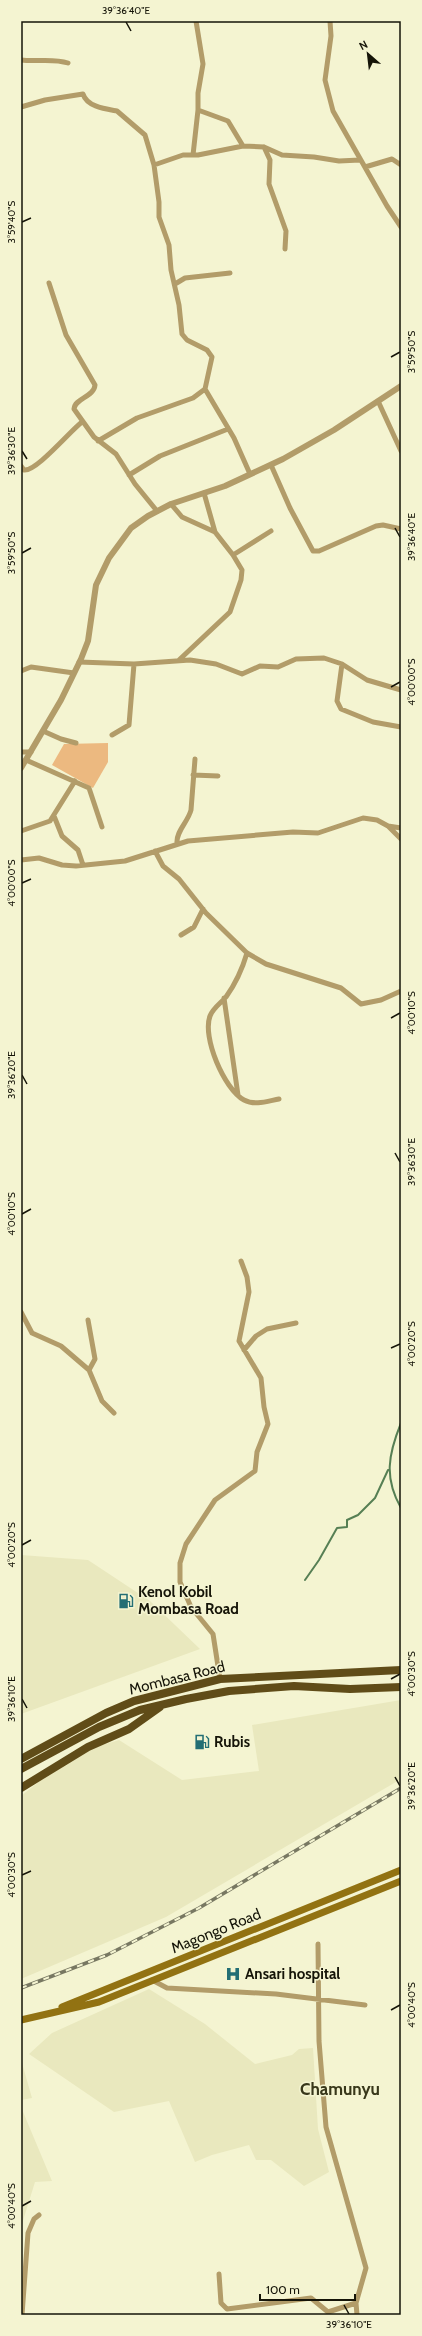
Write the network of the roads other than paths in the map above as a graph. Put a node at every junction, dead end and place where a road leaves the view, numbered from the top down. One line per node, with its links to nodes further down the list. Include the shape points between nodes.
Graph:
1 (196, 21): 6 (street, via 203,64)
2 (330, 21): 12 (street, via 331,36 325,80 334,115)
3 (21, 60): 4 (street, via 58,60)
4 (68, 63)
5 (21, 107): 14 (street, via 83,94 90,103 117,111 138,128 146,139)
6 (198, 110): 7 (street, via 228,121); 9 (street)
7 (243, 146): 8 (street); 9 (street)
8 (264, 147): 10 (street); 11 (street)
9 (193, 154): 14 (street)
10 (280, 154): 11 (street); 12 (street, via 339,161)
11 (270, 160): 17 (street, via 270,184 286,231)
12 (360, 160): 15 (street)
13 (401, 165): 15 (street, via 392,159)
14 (154, 166): 20 (street, via 160,202 159,217 168,242)
15 (365, 166): 16 (street)
16 (401, 226)
17 (285, 249)
18 (230, 273): 20 (street, via 185,278)
19 (49, 283): 24 (street, via 66,335 95,385 94,390 74,406)
20 (175, 284): 22 (street, via 183,337 211,354 211,366)
21 (401, 386): 23 (street)
22 (205, 389): 25 (street); 26 (street, via 193,398 137,418)
23 (378, 401): 27 (street); 28 (street, via 334,430)
24 (82, 422): 26 (street); 29 (street, via 39,464 30,470 24,470)
25 (228, 429): 30 (street); 31 (street, via 160,456)
26 (98, 441): 31 (street, via 113,451)
27 (401, 451)
28 (271, 465): 30 (street); 35 (street, via 313,551 319,552 376,526)
29 (21, 466)
30 (250, 474): 32 (street)
31 (129, 475): 34 (street)
32 (204, 493): 33 (street); 37 (street)
33 (171, 504): 34 (street); 37 (street, via 182,517)
34 (157, 511): 40 (street, via 131,528 109,558 95,590 88,641)
35 (401, 529)
36 (271, 531): 38 (street)
37 (214, 532): 38 (street)
38 (234, 555): 39 (street, via 241,567 242,576 231,609)
39 (179, 660): 41 (street); 42 (street, via 216,664 242,674 260,666 278,667 296,659 324,658)
40 (79, 662): 41 (street); 44 (street)
41 (134, 664): 48 (street, via 129,725)
42 (342, 664): 45 (street, via 367,680); 46 (street, via 338,701 341,709 373,722)
43 (21, 671): 44 (street, via 31,667)
44 (74, 673): 47 (street)
45 (401, 690)
46 (401, 727)
47 (43, 731): 49 (street); 51 (street)
48 (112, 735)
49 (76, 743)
50 (21, 752): 51 (street)
51 (31, 752): 53 (street)
52 (195, 759): 55 (street)
53 (26, 760): 54 (street); 57 (street)
54 (21, 768)
55 (193, 775): 56 (street); 64 (street, via 191,810 178,835)
56 (218, 776)
57 (75, 781): 58 (street); 59 (street, via 90,790)
58 (54, 816): 62 (street, via 46,823); 67 (street, via 62,836 78,850)
59 (102, 826)
60 (388, 826): 61 (street); 63 (street); 64 (street, via 377,820 363,818 318,833 293,832)
61 (401, 828)
62 (21, 831)
63 (401, 839)
64 (177, 843): 65 (street)
65 (155, 851): 67 (street, via 125,861); 68 (street, via 163,866 179,879)
66 (21, 860): 67 (street, via 39,858 68,866)
67 (83, 865)
68 (203, 909): 69 (street, via 194,927); 70 (street)
69 (181, 935)
70 (248, 953): 71 (street, via 266,964 342,988 361,1004 381,1000); 72 (street, via 239,976)
71 (401, 991)
72 (224, 998): 73 (street); 73 (street, via 211,1014 211,1042 222,1076)
73 (238, 1095): 74 (street, via 252,1102)
74 (280, 1099)
75 (241, 1261): 79 (street, via 249,1284 239,1336)
76 (21, 1312): 80 (street, via 32,1333 61,1346)
77 (88, 1320): 80 (street, via 95,1359)
78 (296, 1323): 79 (street, via 267,1329 256,1336)
79 (244, 1350): 83 (street, via 261,1378 268,1424 256,1452 256,1468 252,1474 230,1487 215,1500 186,1544 180,1563 180,1582 188,1601 198,1618 213,1634)
80 (89, 1370): 81 (street, via 102,1401)
81 (114, 1413)
82 (401, 1670): 83 (highway, Mombasa Road)
83 (220, 1678): 86 (highway, Mombasa Road, via 134,1701)
84 (401, 1687): 85 (highway, Mombasa Road, via 350,1689 294,1686 229,1690)
85 (164, 1704): 87 (highway, Mombasa Road, via 140,1710 99,1726); 88 (highway, via 129,1729 88,1747)
86 (21, 1759)
87 (21, 1769)
88 (21, 1788)
89 (401, 1870): 95 (main road, Magongo Road)
90 (401, 1881): 92 (main road, Magongo Road)
91 (318, 1944): 93 (street)
92 (152, 1980): 93 (street, via 166,1988); 95 (main road, Magongo Road, via 99,2002)
93 (319, 1999): 94 (street); 100 (street, via 319,2041 326,2127 366,2268)
94 (365, 2005)
95 (41, 2015): 96 (main road, Magongo Road)
96 (21, 2020)
97 (39, 2215): 98 (street, via 34,2219 28,2233)
98 (23, 2270): 102 (street)
99 (219, 2274): 101 (street, via 221,2303 224,2308 311,2298)
100 (356, 2303): 101 (street); 103 (street)
101 (324, 2314)
102 (22, 2315)
103 (357, 2315)

